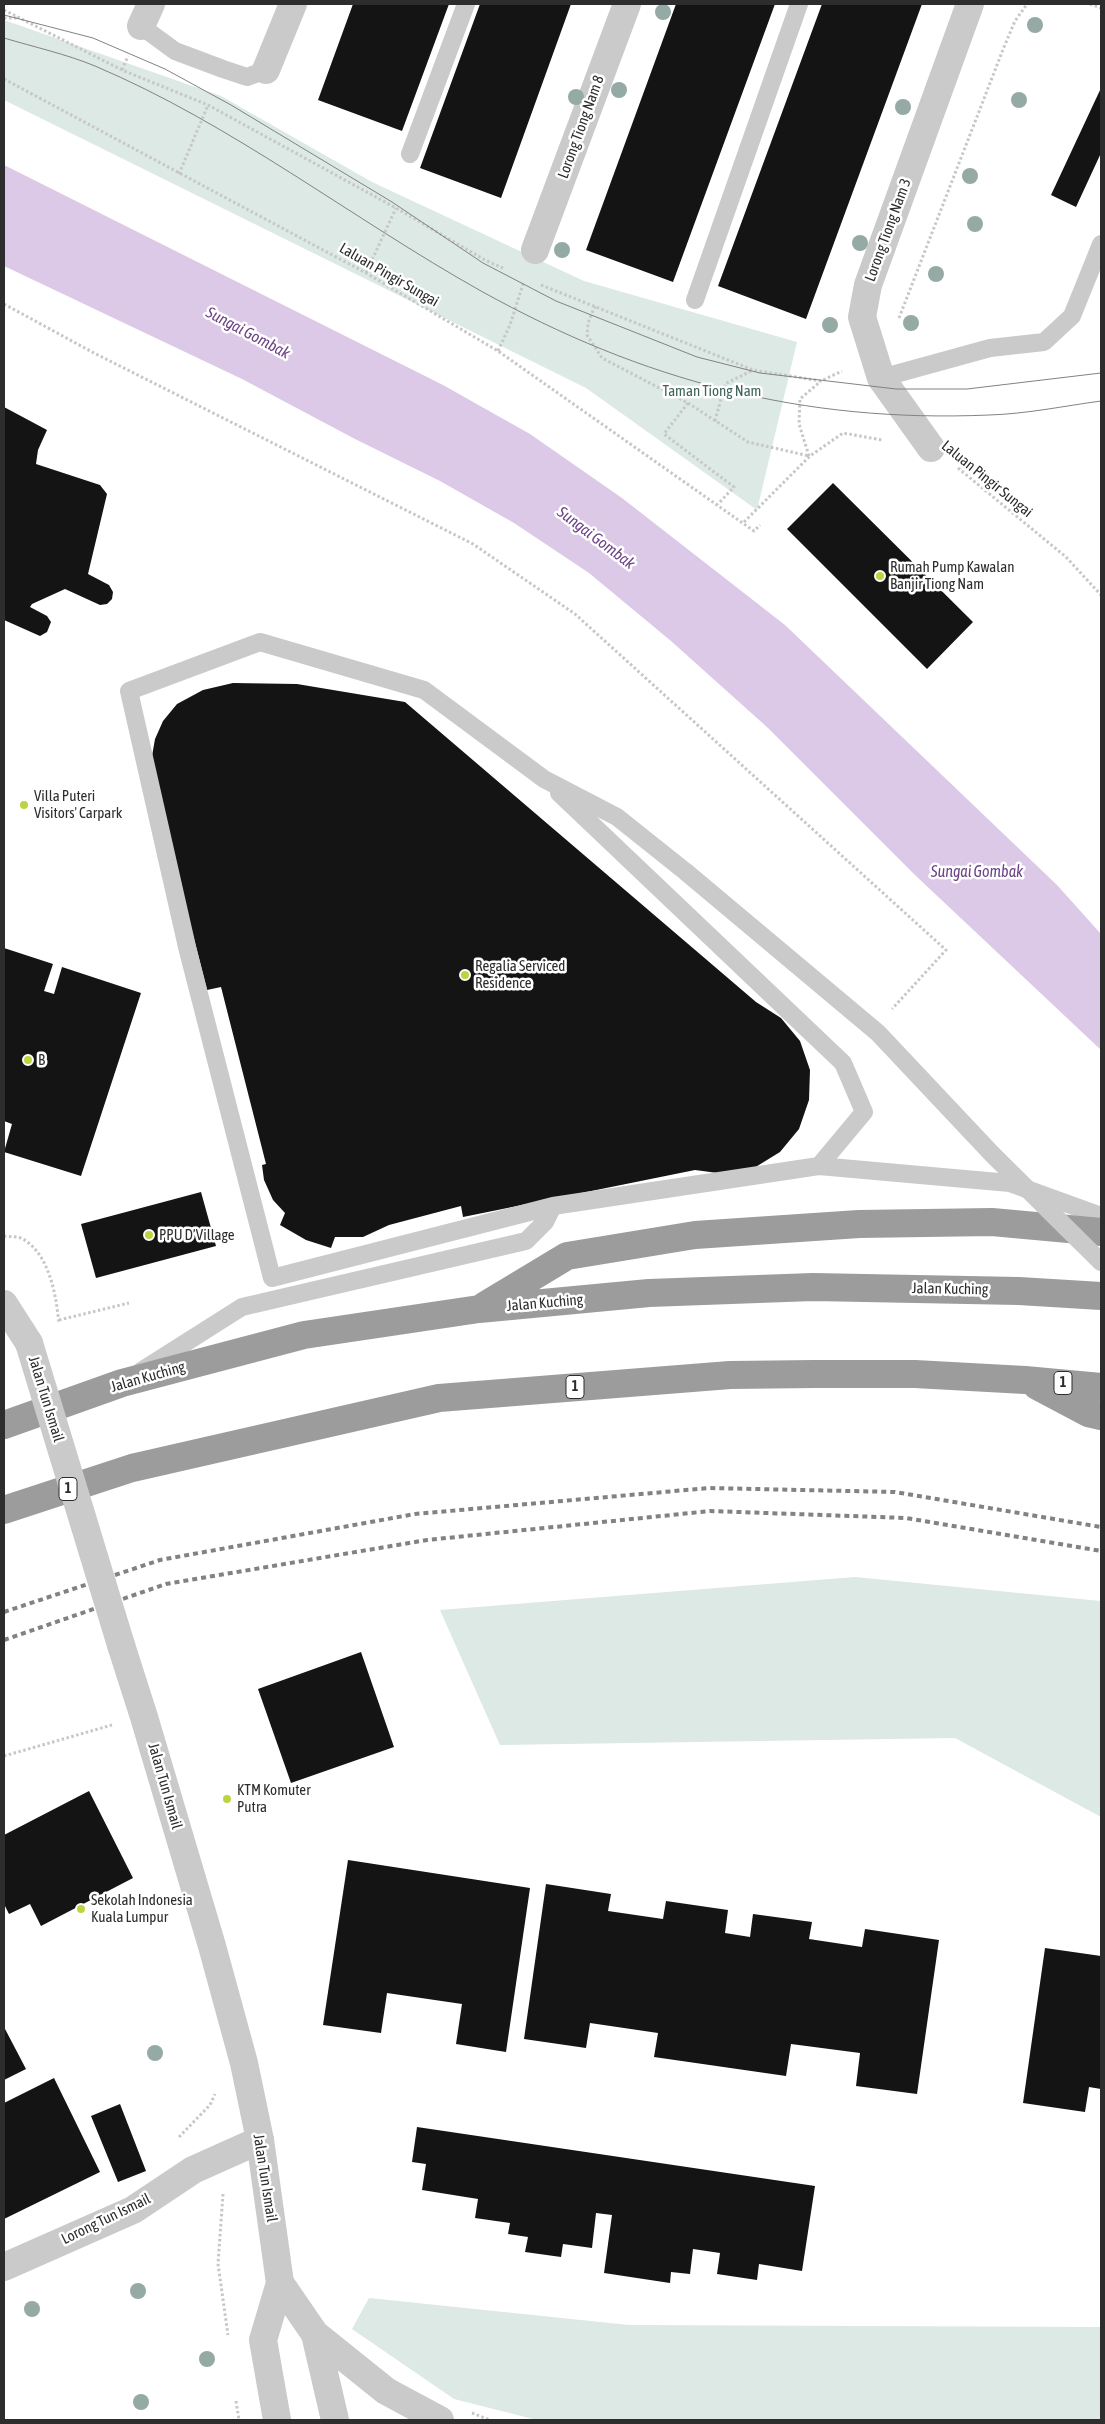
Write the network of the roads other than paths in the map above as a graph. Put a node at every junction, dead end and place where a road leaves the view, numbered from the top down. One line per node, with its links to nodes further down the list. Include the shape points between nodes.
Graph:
1 (293, 4): 7 (street)
2 (466, 4): 8 (lane)
3 (627, 4): 10 (street, Lorong Tiong Nam 8)
4 (798, 4): 12 (lane)
5 (970, 4): 13 (street, Lorong Tiong Nam 3, via 868,285 862,317)
6 (146, 15): 7 (lane, via 175,51 247,77)
7 (266, 70)
8 (410, 154)
9 (1101, 244): 11 (lane)
10 (535, 250)
11 (1096, 270): 13 (lane, via 1072,316 1044,342 990,348)
12 (695, 300)
13 (881, 378): 14 (street, Lorong Tiong Nam 3)
14 (931, 448)
15 (544, 779): 16 (lane, via 843,1063 864,1112); 17 (lane, via 424,690 260,642 129,691 187,948 272,1278); 20 (lane, bridge, via 617,817 878,1033 992,1154)
16 (819, 1166): 17 (lane); 18 (lane, via 1010,1183)
17 (553, 1206): 25 (lane, via 545,1222 526,1241 242,1307)
18 (1101, 1216)
19 (1101, 1232): 23 (highway, via 992,1222 859,1224 695,1235 567,1256)
20 (1101, 1262)
21 (1101, 1296): 23 (highway, Jalan Kuching, via 813,1287 649,1293)
22 (4, 1304): 30 (street, Jalan Tun Ismail, bridge, via 29,1343 144,1717 244,2063)
23 (479, 1310): 25 (highway, Jalan Kuching, via 304,1335)
24 (1025, 1380): 26 (highway, 1); 27 (highway, via 1088,1413); 29 (highway, 1, via 915,1374 730,1375 439,1398 132,1468)
25 (122, 1383): 28 (highway, Jalan Kuching)
26 (1101, 1387)
27 (1101, 1416)
28 (4, 1425)
29 (4, 1510)
30 (260, 2140): 31 (street, Lorong Tun Ismail, via 193,2170 132,2210); 32 (street, Jalan Tun Ismail)
31 (4, 2267)
32 (280, 2283): 33 (street, Jalan Tun Ismail); 34 (street, Jalan Tun Ismail, via 263,2340)
33 (315, 2334): 35 (street, Jalan Tun Ismail); 36 (street, via 386,2391)
34 (277, 2420)
35 (335, 2420)
36 (440, 2420)

